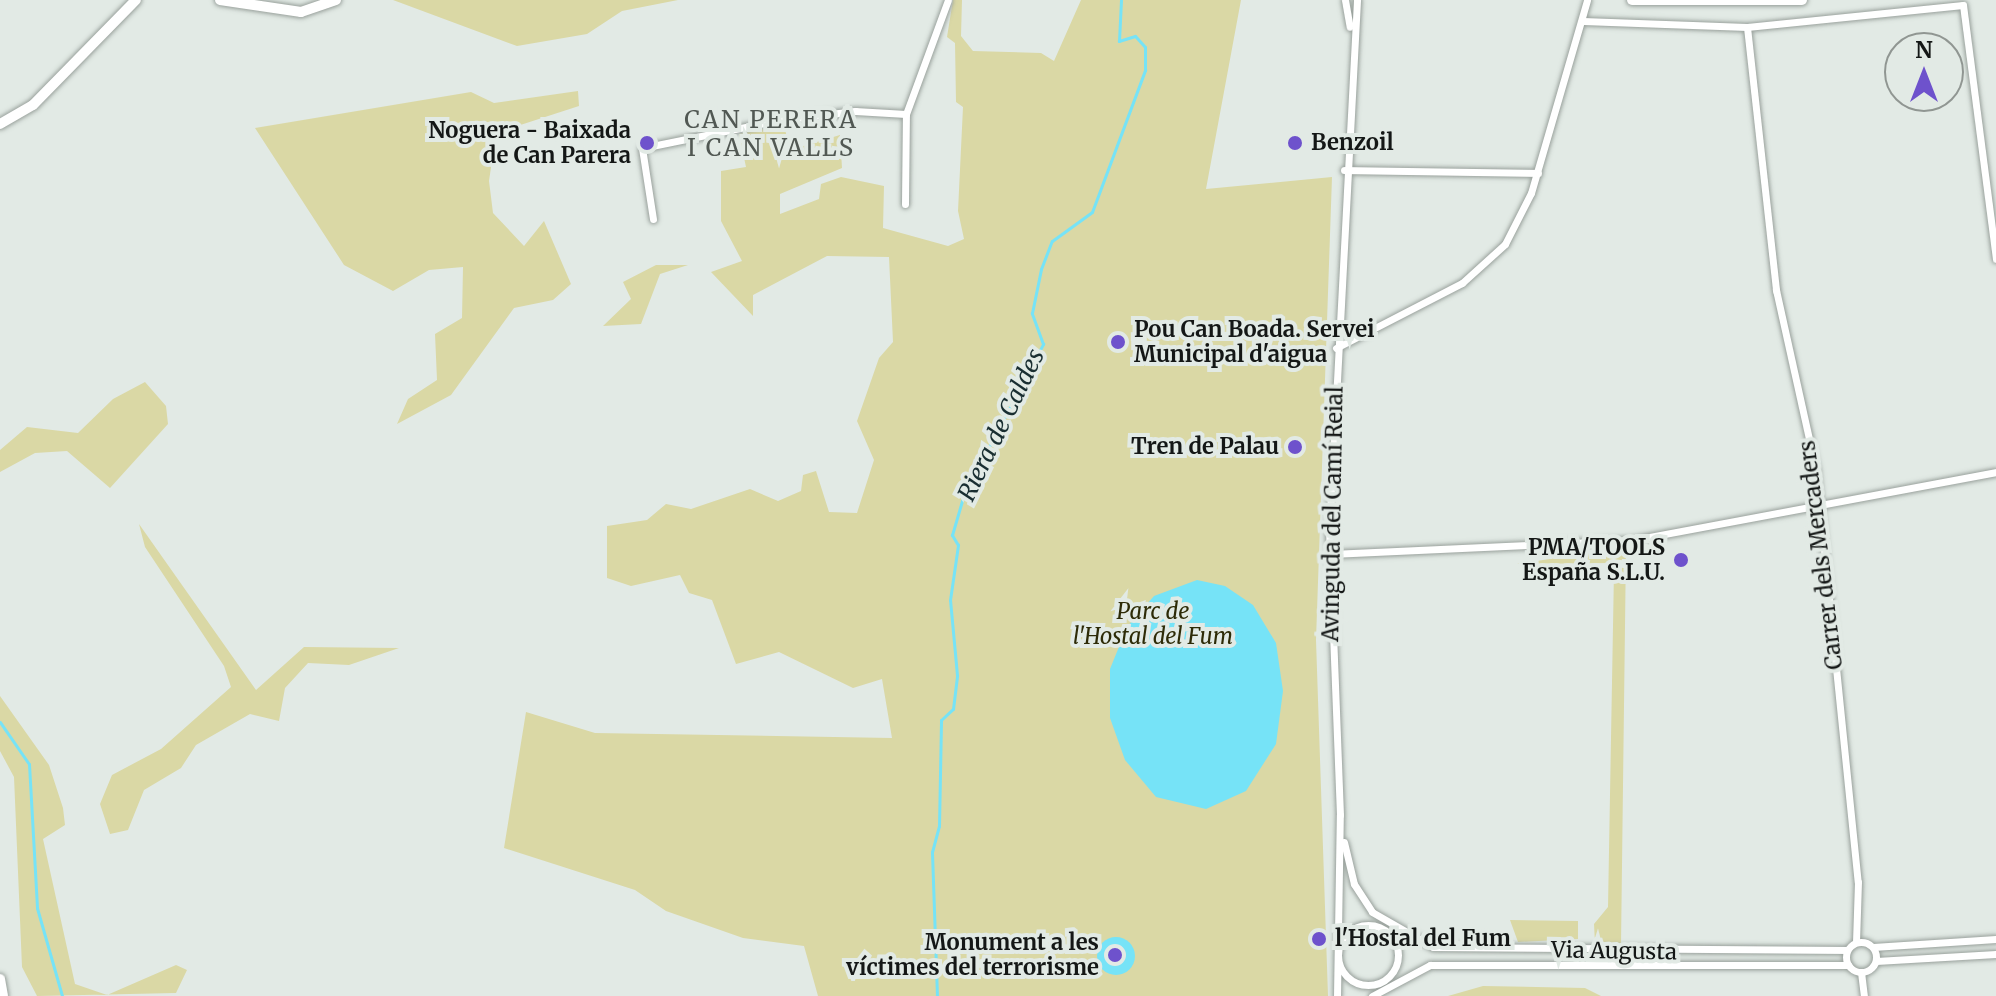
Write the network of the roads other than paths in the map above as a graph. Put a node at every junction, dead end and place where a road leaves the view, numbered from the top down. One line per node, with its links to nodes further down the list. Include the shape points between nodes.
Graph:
1 (136, 0): 16 (main road, via 33,105)
2 (220, 0): 3 (main road, via 301,12)
3 (336, 0)
4 (948, 0): 15 (street)
5 (1345, 0): 14 (street, Avinguda del Camí Reial)
6 (1357, 0): 14 (street, Avinguda del Camí Reial)
7 (1587, 0): 12 (street)
8 (1632, 0): 11 (main road)
9 (1728, 0): 11 (main road)
10 (1802, 0): 11 (main road)
11 (1694, 4)
12 (1583, 21): 13 (street); 18 (street)
13 (1747, 27): 21 (street, via 1963,5); 24 (street, Carrer dels Mercaders, via 1776,290 1816,471)
14 (1351, 33): 17 (street, Avinguda del Camí Reial)
15 (906, 114): 19 (street); 20 (street, via 795,118 642,148)
16 (0, 124)
17 (1344, 170): 18 (street); 22 (street, Avinguda del Camí Reial)
18 (1538, 173): 22 (street, via 1515,229 1479,272)
19 (905, 204)
20 (653, 219)
21 (1996, 259)
22 (1336, 348): 25 (street, Avinguda del Camí Reial)
23 (1996, 472): 24 (street)
24 (1817, 509): 25 (street, via 1633,540); 29 (street, Carrer dels Mercaders, via 1858,882)
25 (1329, 554): 26 (street, Avinguda del Camí Reial)
26 (1340, 815): 27 (street, via 1354,884); 33 (street, Avinguda del Camí Reial)
27 (1386, 925): 31 (street, Via Augusta, via 1455,950); 33 (street, via 1356,925); 38 (street, via 1394,951)
28 (1996, 939): 30 (street)
29 (1856, 942): 30 (street); 31 (street)
30 (1873, 947): 34 (street)
31 (1847, 950): 35 (street)
32 (1996, 954): 34 (street)
33 (1338, 957): 38 (street, via 1355,984); 40 (street, Avinguda del Camí Reial)
34 (1876, 961): 36 (street)
35 (1848, 965): 36 (street); 38 (street, Via Augusta, via 1430,965)
36 (1861, 972): 42 (street)
37 (0, 979): 39 (main road)
38 (1388, 984): 41 (street, Via Augusta)
39 (3, 996)
40 (1337, 996)
41 (1372, 996)
42 (1864, 996)

